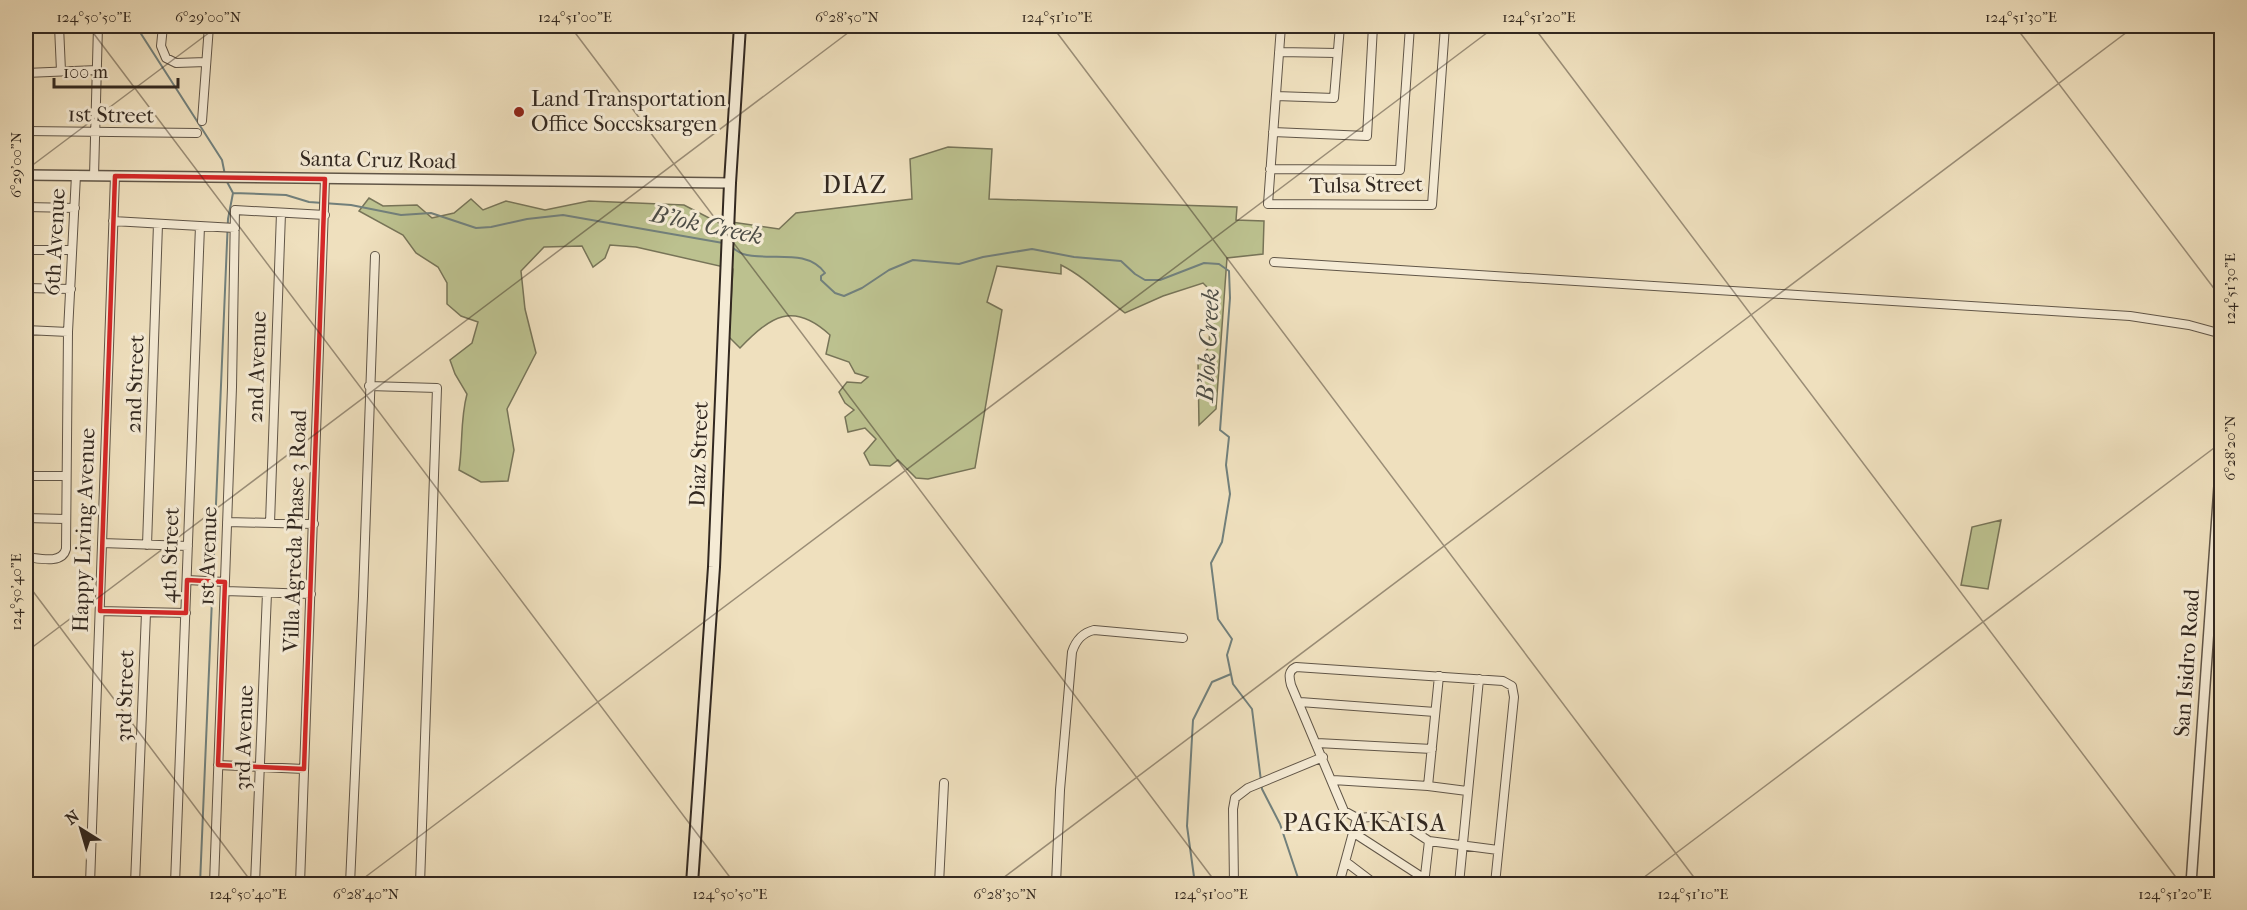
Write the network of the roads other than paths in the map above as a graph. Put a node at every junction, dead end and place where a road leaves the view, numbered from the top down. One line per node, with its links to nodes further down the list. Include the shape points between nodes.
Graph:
1 (59, 26): 15 (street)
2 (98, 26): 14 (street)
3 (163, 26): 13 (street, via 161,46 166,58 176,63)
4 (209, 26): 13 (street)
5 (740, 26): 29 (main road, Diaz Street)
6 (1281, 26): 11 (street)
7 (1340, 26): 12 (street)
8 (1373, 26): 20 (street, via 1367,136)
9 (1410, 26): 23 (street, via 1400,170)
10 (1445, 26): 23 (street, Tulsa Street, via 1432,206 1268,204)
11 (1279, 52): 12 (street); 17 (street)
12 (1337, 53): 17 (street, via 1334,98)
13 (206, 62): 18 (street)
14 (97, 69): 15 (street); 21 (street)
15 (61, 71): 16 (street)
16 (26, 73)
17 (1276, 96): 20 (street)
18 (202, 121)
19 (26, 131): 21 (street, 1st Street)
20 (1273, 132): 23 (street)
21 (94, 133): 22 (street, 1st Street); 26 (street)
22 (197, 134)
23 (1270, 169)
24 (26, 175): 25 (street, Santa Cruz Road)
25 (76, 176): 26 (street, Santa Cruz Road); 31 (street, 6th Avenue)
26 (94, 176): 27 (street, Santa Cruz Road)
27 (115, 176): 28 (street, Santa Cruz Road); 34 (street, Happy Living Avenue)
28 (325, 179): 29 (street, Santa Cruz Road); 32 (street, Villa Agreda Phase 3 Road)
29 (730, 183): 101 (main road, Diaz Street, via 714,567)
30 (26, 207): 31 (street)
31 (75, 208): 39 (street, 6th Avenue)
32 (325, 208): 33 (street); 56 (street, Villa Agreda Phase 3 Road)
33 (281, 213): 37 (street, 1st Avenue, via 235,210); 55 (street, 2nd Avenue)
34 (113, 221): 35 (street); 57 (street, Happy Living Avenue)
35 (158, 224): 36 (street); 58 (street, 2nd Street)
36 (200, 226): 37 (street); 59 (street, 4th Street)
37 (229, 228): 54 (street, 1st Avenue, via 232,387)
38 (26, 250): 39 (street)
39 (71, 250): 43 (street, 6th Avenue)
40 (375, 256): 47 (street)
41 (1274, 262): 46 (street, via 2119,315)
42 (26, 288): 43 (street)
43 (70, 290): 45 (street, 6th Avenue)
44 (27, 330): 45 (street); 49 (street)
45 (68, 332): 51 (street, 6th Avenue)
46 (2222, 334)
47 (369, 386): 99 (street); 100 (street, via 436,388)
48 (2222, 444): 69 (street, San Isidro Road)
49 (26, 445)
50 (26, 476): 51 (street)
51 (66, 476): 53 (street, 6th Avenue)
52 (26, 518): 53 (street)
53 (65, 519): 60 (street, 6th Avenue, via 63,556)
54 (227, 522): 55 (street); 62 (street, 1st Avenue)
55 (270, 523): 56 (street)
56 (314, 524): 65 (street, Villa Agreda Phase 3 Road)
57 (102, 543): 58 (street); 66 (street, Happy Living Avenue)
58 (147, 545): 59 (street)
59 (188, 546): 61 (street, 4th Street)
60 (26, 557)
61 (187, 580): 62 (street); 68 (street, 4th Street)
62 (218, 582): 63 (street, 1st Avenue)
63 (225, 591): 64 (street); 79 (street, 1st Avenue)
64 (267, 593): 65 (street); 80 (street, 3rd Avenue)
65 (311, 594): 81 (street, Villa Agreda Phase 3 Road)
66 (100, 611): 67 (street); 93 (street, Happy Living Avenue)
67 (146, 612): 68 (street); 94 (street, 3rd Street)
68 (186, 613): 95 (street, 4th Street)
69 (2210, 620): 70 (street); 109 (street, San Isidro Road)
70 (2222, 621)
71 (1183, 638): 103 (street, via 1094,630 1085,632 1074,645 1060,790)
72 (1439, 676): 73 (street); 74 (street, via 1296,667 1289,676); 75 (street)
73 (1479, 679): 85 (street); 90 (street, via 1509,683 1514,691)
74 (1300, 702): 75 (street); 76 (street)
75 (1435, 712): 77 (street)
76 (1317, 743): 77 (street); 78 (street)
77 (1432, 749): 84 (street)
78 (1323, 757): 82 (street); 104 (street, via 1243,791 1233,802)
79 (218, 765): 80 (street); 96 (street, 1st Avenue)
80 (262, 766): 81 (street); 97 (street, 3rd Avenue)
81 (304, 769): 98 (street, Villa Agreda Phase 3 Road)
82 (1332, 780): 84 (street); 86 (street, via 1341,808)
83 (944, 783): 102 (street)
84 (1428, 786): 85 (street)
85 (1467, 791): 89 (street)
86 (1357, 818): 87 (street); 88 (street, via 1386,816)
87 (1354, 833): 91 (street); 92 (street)
88 (1429, 841): 89 (street); 92 (street)
89 (1462, 845): 90 (street); 107 (street)
90 (1498, 850): 108 (street)
91 (1346, 862): 105 (street); 106 (street)
92 (1424, 882)
93 (90, 885)
94 (135, 885)
95 (175, 885)
96 (214, 885)
97 (255, 885)
98 (300, 885)
99 (350, 885)
100 (420, 885)
101 (692, 885)
102 (939, 885)
103 (1056, 885)
104 (1234, 885)
105 (1339, 885)
106 (1375, 885)
107 (1459, 885)
108 (1495, 885)
109 (2191, 885)

